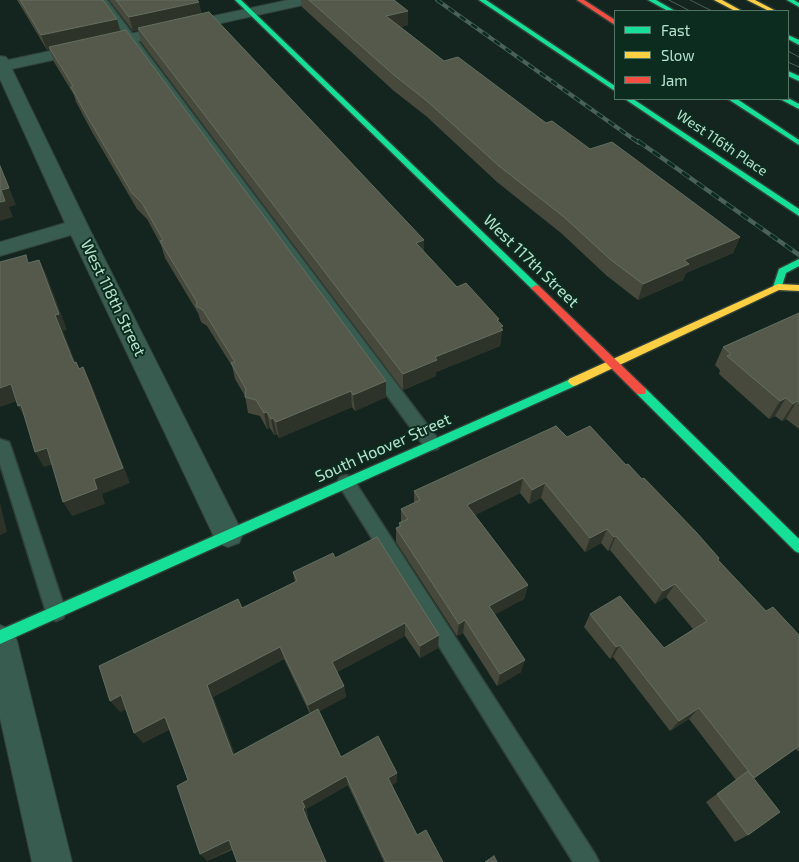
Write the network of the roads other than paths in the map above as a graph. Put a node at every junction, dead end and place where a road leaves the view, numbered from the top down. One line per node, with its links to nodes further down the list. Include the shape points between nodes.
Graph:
1 (103, 0): 16 (lane)
2 (238, 0): 14 (main road, West 117th Street)
3 (308, 0): 14 (street)
4 (482, 0): 18 (main road)
5 (580, 0): 15 (main road)
6 (651, 0): 11 (main road)
7 (717, 0): 12 (main road)
8 (750, 0): 13 (main road)
9 (790, 0): 10 (main road)
10 (799, 5)
11 (670, 10)
12 (737, 10)
13 (771, 10)
14 (251, 13): 16 (street); 30 (main road, West 117th Street)
15 (614, 22)
16 (132, 39): 17 (street); 31 (lane)
17 (1, 65): 25 (street, West 118th Street)
18 (614, 88)
19 (630, 100): 24 (main road, West 116th Place)
20 (734, 100): 23 (main road)
21 (786, 100): 22 (main road)
22 (799, 107)
23 (799, 143)
24 (799, 213)
25 (78, 226): 26 (street); 34 (street, West 118th Street)
26 (0, 248)
27 (799, 262): 28 (main road, via 782,271)
28 (778, 287): 29 (main road, South Hoover Street); 30 (main road, South Hoover Street)
29 (799, 288)
30 (614, 364): 31 (main road, South Hoover Street); 35 (main road, West 117th Street)
31 (432, 444): 33 (main road, South Hoover Street)
32 (0, 446): 36 (lane, via 3,447)
33 (346, 482): 34 (main road, South Hoover Street); 40 (lane)
34 (228, 534): 36 (main road, South Hoover Street)
35 (799, 547)
36 (56, 612): 37 (main road, South Hoover Street)
37 (0, 637)
38 (0, 642): 39 (street)
39 (52, 862)
40 (587, 862)

